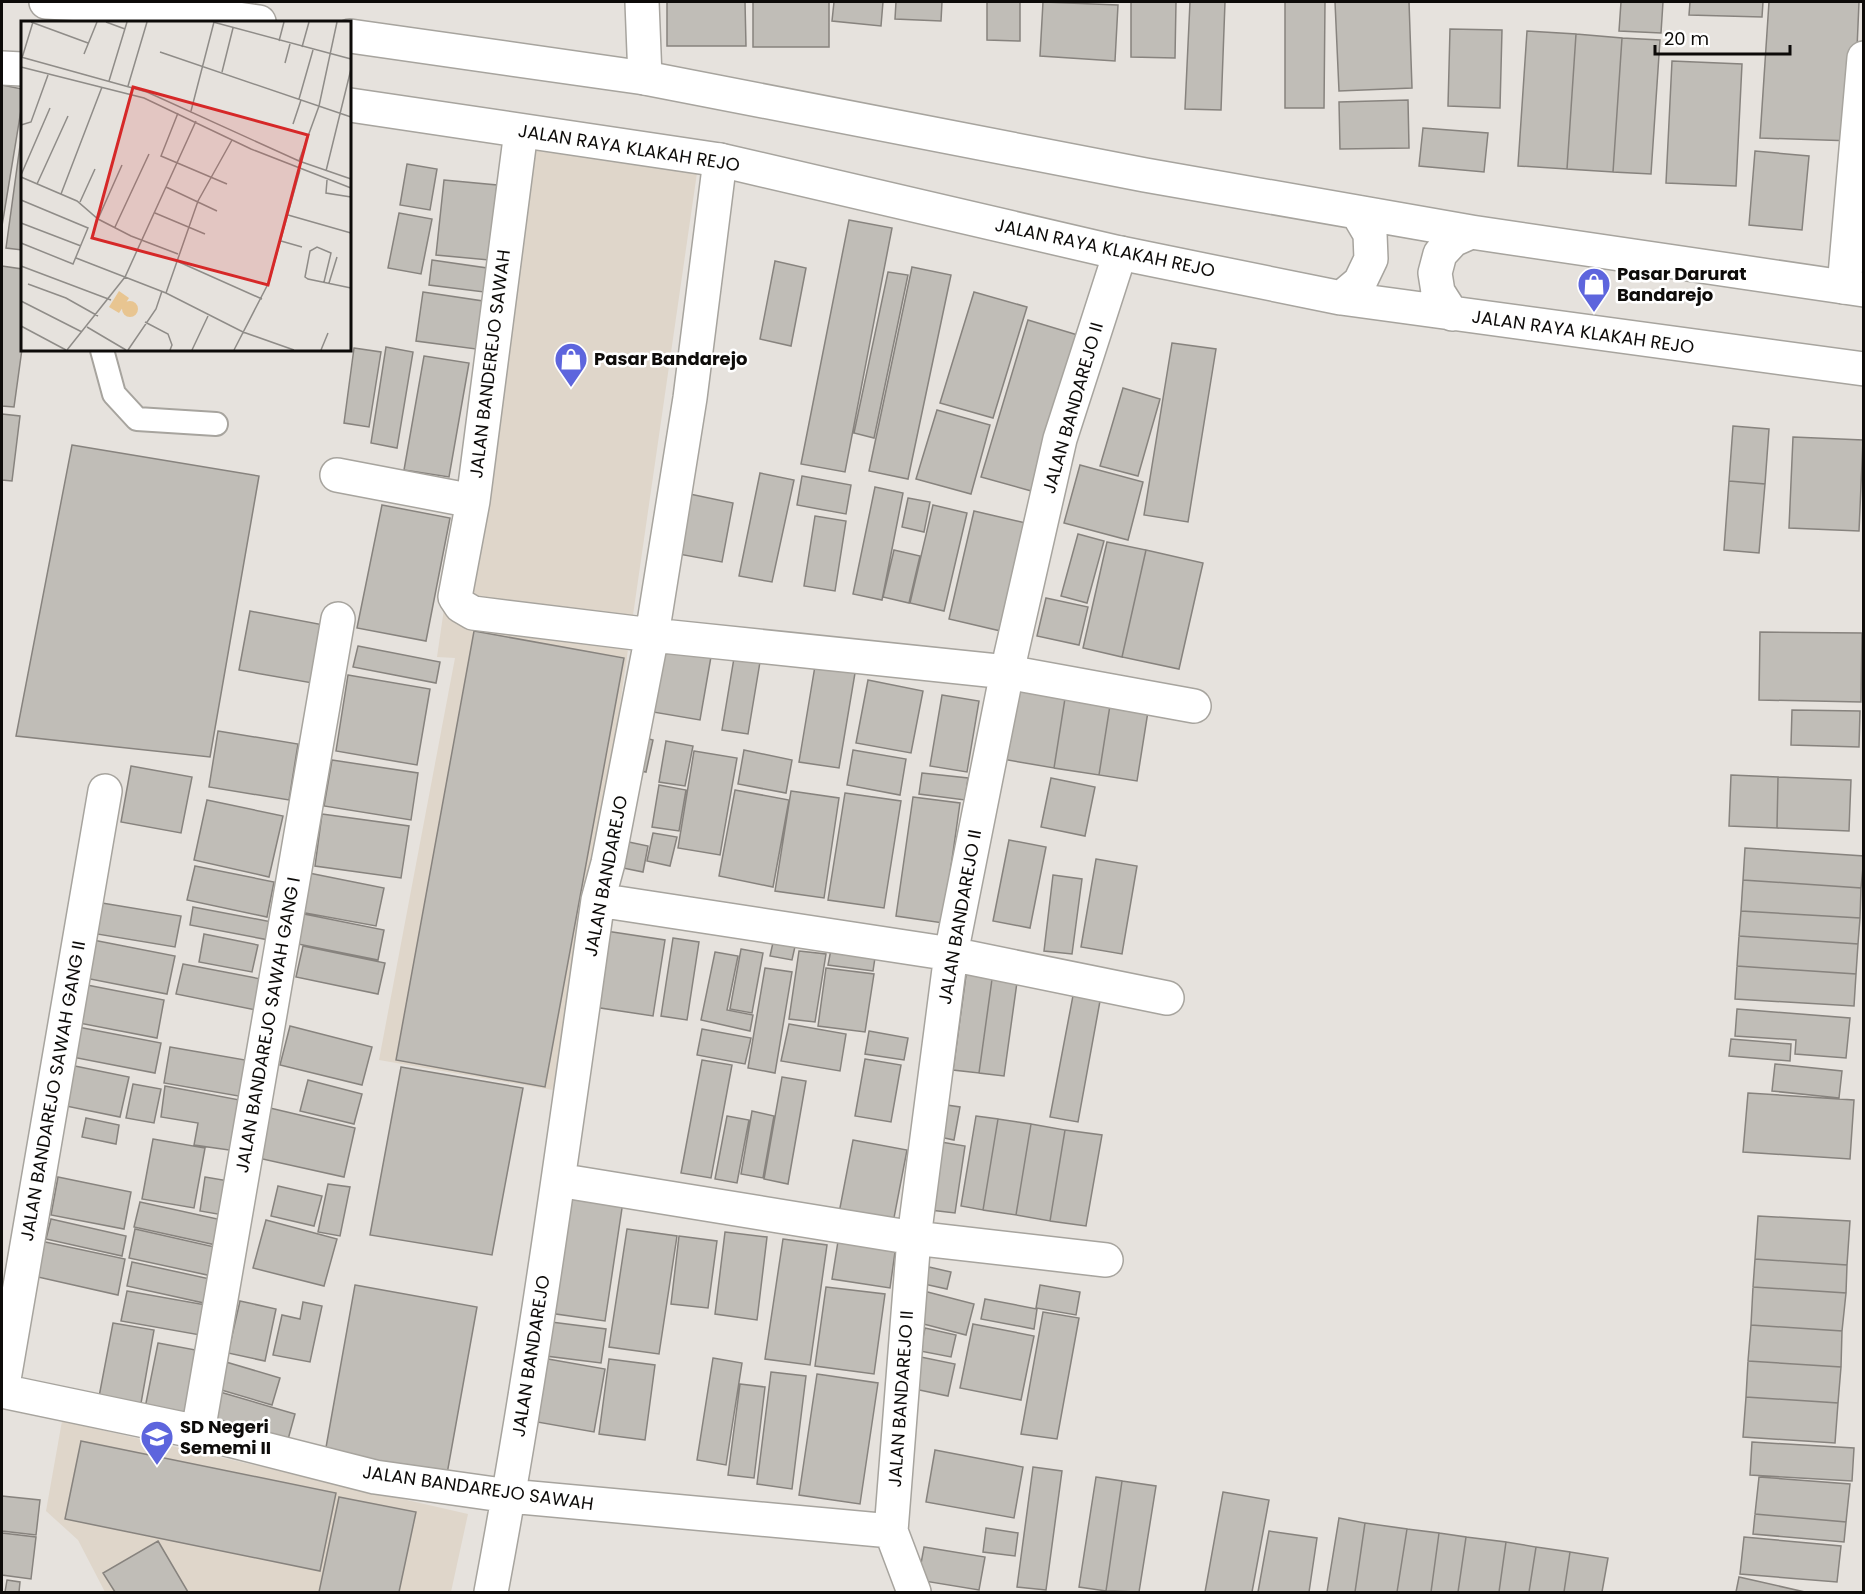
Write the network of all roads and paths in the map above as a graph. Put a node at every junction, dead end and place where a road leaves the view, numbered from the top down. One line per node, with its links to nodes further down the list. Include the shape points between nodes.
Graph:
1 (46, 2): 3 (street, via 159,8)
2 (642, 2): 8 (street)
3 (252, 21)
4 (351, 36): 8 (street)
5 (1863, 58): 15 (street)
6 (2, 68): 7 (street)
7 (21, 69)
8 (645, 78): 12 (street)
9 (351, 105): 10 (street, JALAN RAYA KLAKAH REJO)
10 (520, 131): 11 (street, JALAN RAYA KLAKAH REJO); 22 (street, JALAN BANDEREJO SAWAH)
11 (720, 160): 14 (street, JALAN RAYA KLAKAH REJO); 24 (street, JALAN BANDAREJO, via 690,398)
12 (1357, 212): 13 (street); 16 (street, via 1370,234 1371,259 1360,282)
13 (1472, 232): 15 (street); 17 (street, via 1454,240 1440,254 1435,273 1438,292)
14 (1120, 253): 16 (street, JALAN RAYA KLAKAH REJO); 25 (street, JALAN BANDAREJO II, via 1060,439)
15 (1854, 289)
16 (1341, 298): 17 (street, JALAN RAYA KLAKAH REJO)
17 (1452, 314): 19 (street, JALAN RAYA KLAKAH REJO)
18 (102, 351): 20 (lane, via 114,394 137,419)
19 (1863, 369)
20 (216, 424)
21 (337, 475): 22 (street)
22 (473, 501): 24 (street, JALAN BANDEREJO SAWAH, via 455,597 461,606 473,613)
23 (338, 619): 35 (street, JALAN BANDAREJO SAWAH GANG I)
24 (652, 635): 25 (street); 28 (street, JALAN BANDAREJO)
25 (1007, 672): 26 (street); 29 (street, JALAN BANDAREJO II)
26 (1194, 706)
27 (105, 791): 34 (street, JALAN BANDAREJO SAWAH GANG II)
28 (598, 900): 29 (street); 31 (street, JALAN BANDAREJO)
29 (951, 954): 30 (street); 32 (street, JALAN BANDAREJO II)
30 (1167, 998)
31 (558, 1180): 32 (street); 36 (street, JALAN BANDAREJO)
32 (914, 1238): 33 (street); 37 (street, JALAN BANDAREJO II)
33 (1106, 1260)
34 (2, 1391): 35 (street, JALAN BANDAREJO SAWAH)
35 (198, 1432): 36 (street, JALAN BANDAREJO SAWAH, via 375,1477)
36 (509, 1496): 37 (street, JALAN BANDAREJO SAWAH); 38 (street, JALAN BANDAREJO)
37 (891, 1531): 39 (street, JALAN BANDAREJO II)
38 (491, 1593)
39 (914, 1593)

